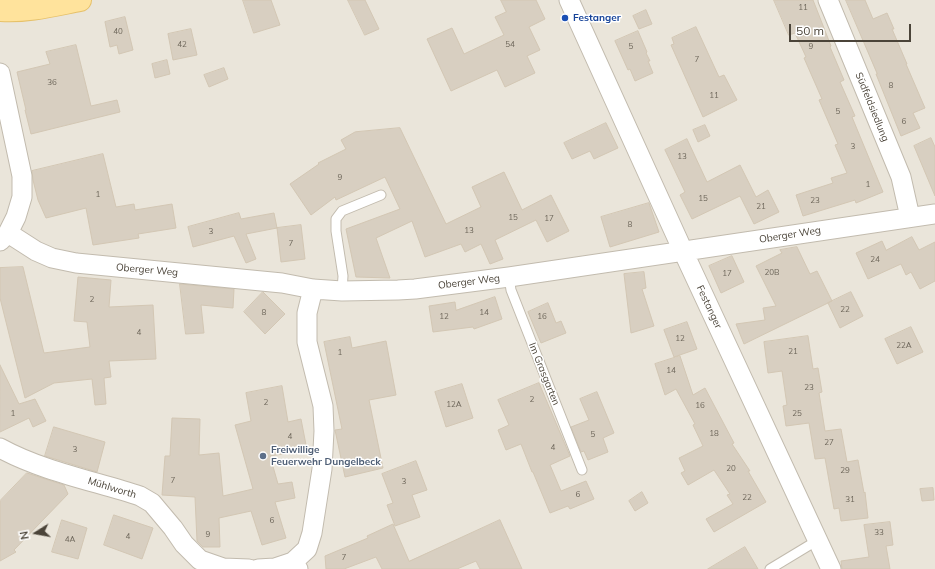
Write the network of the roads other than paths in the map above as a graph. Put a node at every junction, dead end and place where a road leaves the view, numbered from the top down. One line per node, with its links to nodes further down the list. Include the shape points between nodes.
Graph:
1 (80, 0): 4 (main road, via 44,8)
2 (569, 0): 10 (street, Festanger)
3 (828, 0): 8 (street, Südfeldsiedlung, via 901,177)
4 (0, 10)
5 (0, 73): 9 (street, via 22,176 22,197 16,217)
6 (381, 195): 13 (lane, via 342,211 336,219 343,276)
7 (935, 214): 8 (street, Oberger Weg)
8 (910, 217): 10 (street, Oberger Weg)
9 (4, 237): 12 (street, Oberger Weg, via 52,258 76,263 282,282)
10 (683, 251): 11 (street, Oberger Weg); 16 (street, Festanger)
11 (509, 277): 13 (street, Oberger Weg, via 398,290); 15 (lane, Im Grasgarten, via 511,290)
12 (313, 289): 13 (street, Oberger Weg); 18 (street, via 307,313 307,342 323,406 322,469 312,533 307,549)
13 (342, 291)
14 (0, 448): 17 (street, Mühlworth, via 45,467 140,496 152,503 173,528)
15 (582, 470)
16 (818, 540): 21 (lane); 22 (street, Festanger)
17 (195, 564): 19 (street, Mühlworth)
18 (296, 566): 20 (street)
19 (249, 569)
20 (258, 569)
21 (770, 569)
22 (831, 569)

